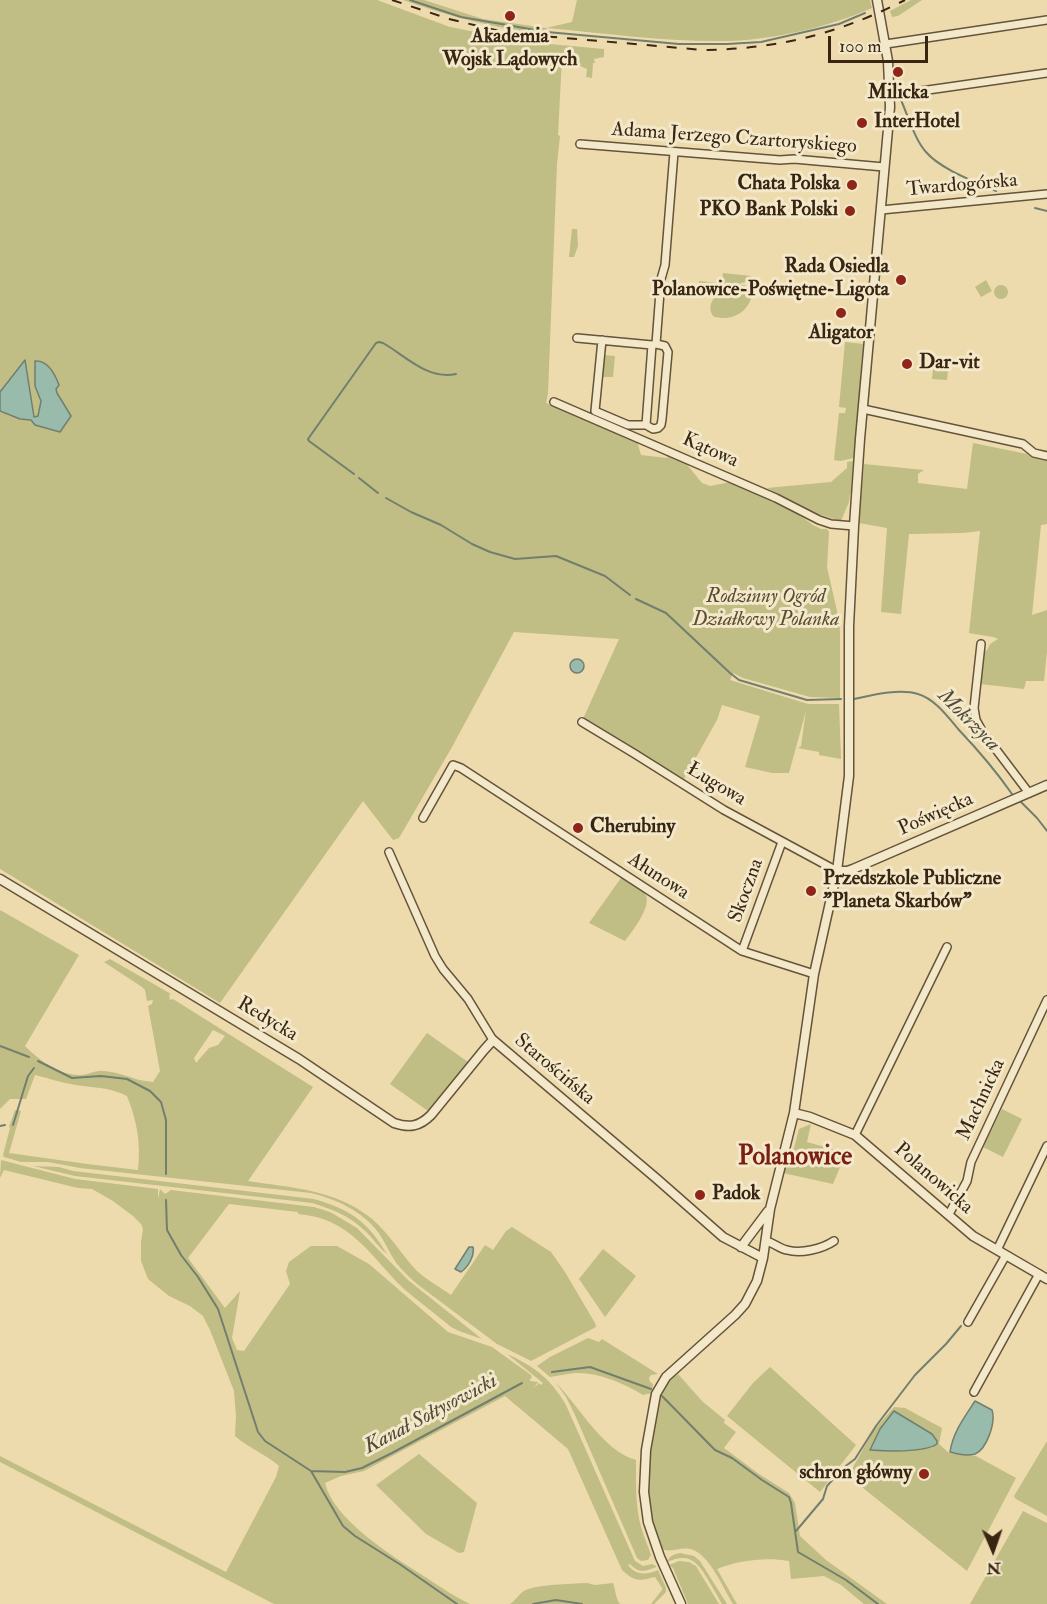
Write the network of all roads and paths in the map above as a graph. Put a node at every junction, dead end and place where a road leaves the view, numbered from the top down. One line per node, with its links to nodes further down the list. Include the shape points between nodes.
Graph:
1 (877, 0): 3 (street)
2 (1047, 20): 3 (street)
3 (886, 44): 5 (street)
4 (1047, 73): 5 (street)
5 (890, 94): 8 (street)
6 (580, 144): 7 (street, Adama Jerzego Czartoryskiego)
7 (674, 152): 8 (street, Adama Jerzego Czartoryskiego); 13 (street)
8 (884, 167): 10 (street)
9 (1047, 194): 10 (street, Twardogórska)
10 (880, 210): 15 (street)
11 (577, 338): 12 (street)
12 (602, 340): 13 (street); 16 (street, via 595,411 628,425)
13 (654, 345): 16 (street); 16 (street, via 665,346 668,352 663,419 658,428)
14 (554, 402): 18 (street, Kątowa, via 819,520)
15 (863, 409): 17 (street, via 1023,444 1034,453); 18 (street)
16 (645, 425)
17 (1047, 456)
18 (854, 526): 26 (street, via 849,776)
19 (981, 644): 22 (street, via 976,720)
20 (582, 723): 24 (street, Ługowa)
21 (1047, 785): 22 (street, Poświęcka)
22 (1029, 793): 26 (street, Poświęcka, via 853,869)
23 (423, 818): 29 (street, Ałunowa, via 453,765 461,768)
24 (782, 842): 26 (street, Ługowa); 29 (street, Skoczna)
25 (389, 852): 32 (street, Starościńska, via 442,969 468,999)
26 (837, 871): 30 (street)
27 (0, 879): 32 (street, Redycka, via 299,1059 394,1123 413,1126 424,1122)
28 (947, 947): 34 (street)
29 (742, 951): 30 (street, Ałunowa)
30 (814, 974): 33 (street)
31 (1047, 1000): 37 (street, Machnicka)
32 (493, 1040): 40 (street, Starościńska, via 723,1237)
33 (794, 1113): 34 (street, Polanowicka); 36 (street)
34 (855, 1135): 37 (street, Polanowicka)
35 (1047, 1146): 41 (street)
36 (770, 1209): 38 (street); 40 (street)
37 (949, 1215): 41 (street, Polanowicka)
38 (766, 1240): 39 (street, via 795,1251 819,1248); 43 (street)
39 (834, 1241)
40 (741, 1247): 43 (street, Starościńska)
41 (997, 1250): 42 (street, Polanowicka)
42 (1006, 1255): 44 (street, Polanowicka); 45 (street)
43 (763, 1258): 47 (street, via 759,1276 744,1304 666,1377 656,1394 645,1462 645,1508 655,1546)
44 (1043, 1276): 46 (street)
45 (968, 1322)
46 (974, 1392)
47 (681, 1604)

